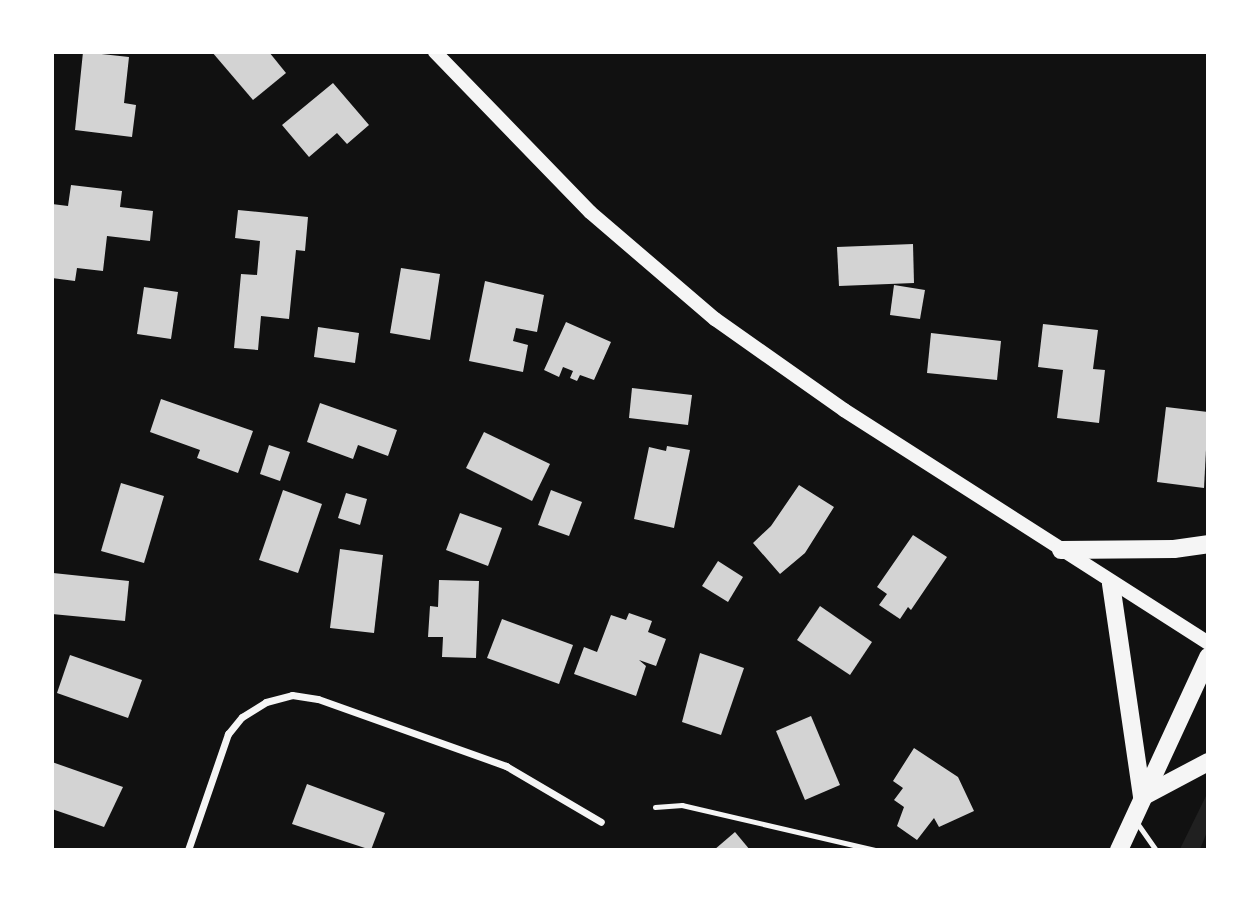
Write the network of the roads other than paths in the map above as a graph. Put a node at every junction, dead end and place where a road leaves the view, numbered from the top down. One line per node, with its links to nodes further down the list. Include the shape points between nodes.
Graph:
1 (435, 52): 3 (main road, via 590,212 715,319 844,410)
2 (1208, 544): 3 (main road, via 1174,550)
3 (1061, 550): 4 (main road)
4 (1111, 584): 5 (main road); 8 (main road)
5 (1208, 642)
6 (1208, 657): 8 (main road)
7 (1208, 762): 8 (main road)
8 (1142, 797): 9 (main road)
9 (1133, 818): 12 (main road); 13 (lane)
10 (601, 822): 11 (street, via 506,766 318,699 292,695 250,712 228,734)
11 (188, 849)
12 (1119, 849)
13 (1156, 849)

